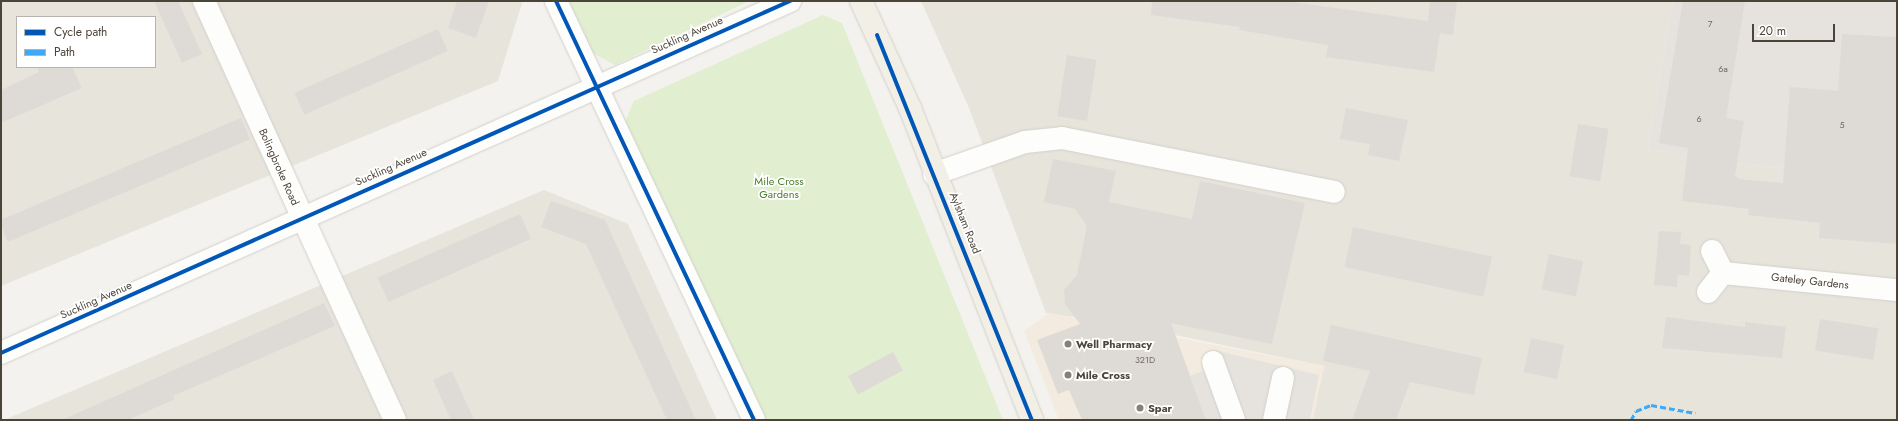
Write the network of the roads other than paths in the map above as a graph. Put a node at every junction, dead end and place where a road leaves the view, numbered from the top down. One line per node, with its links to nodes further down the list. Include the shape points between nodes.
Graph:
1 (204, 1): 8 (street, Bolingbroke Road)
2 (556, 1): 5 (street)
3 (790, 1): 5 (street, Suckling Avenue)
4 (861, 1): 6 (main road, Aylsham Road, via 910,108)
5 (595, 85): 8 (street, Suckling Avenue); 17 (street)
6 (934, 174): 7 (street, via 1025,142 1062,138); 18 (main road, Aylsham Road)
7 (1334, 192)
8 (302, 217): 13 (street, Suckling Avenue); 16 (street, Bolingbroke Road)
9 (1712, 251): 10 (street)
10 (1723, 273): 11 (street, Gateley Gardens); 12 (street)
11 (1897, 290)
12 (1708, 292)
13 (1, 353)
14 (1213, 362): 19 (street)
15 (1283, 378): 20 (street)
16 (395, 420)
17 (754, 420)
18 (1032, 420)
19 (1234, 420)
20 (1274, 420)

